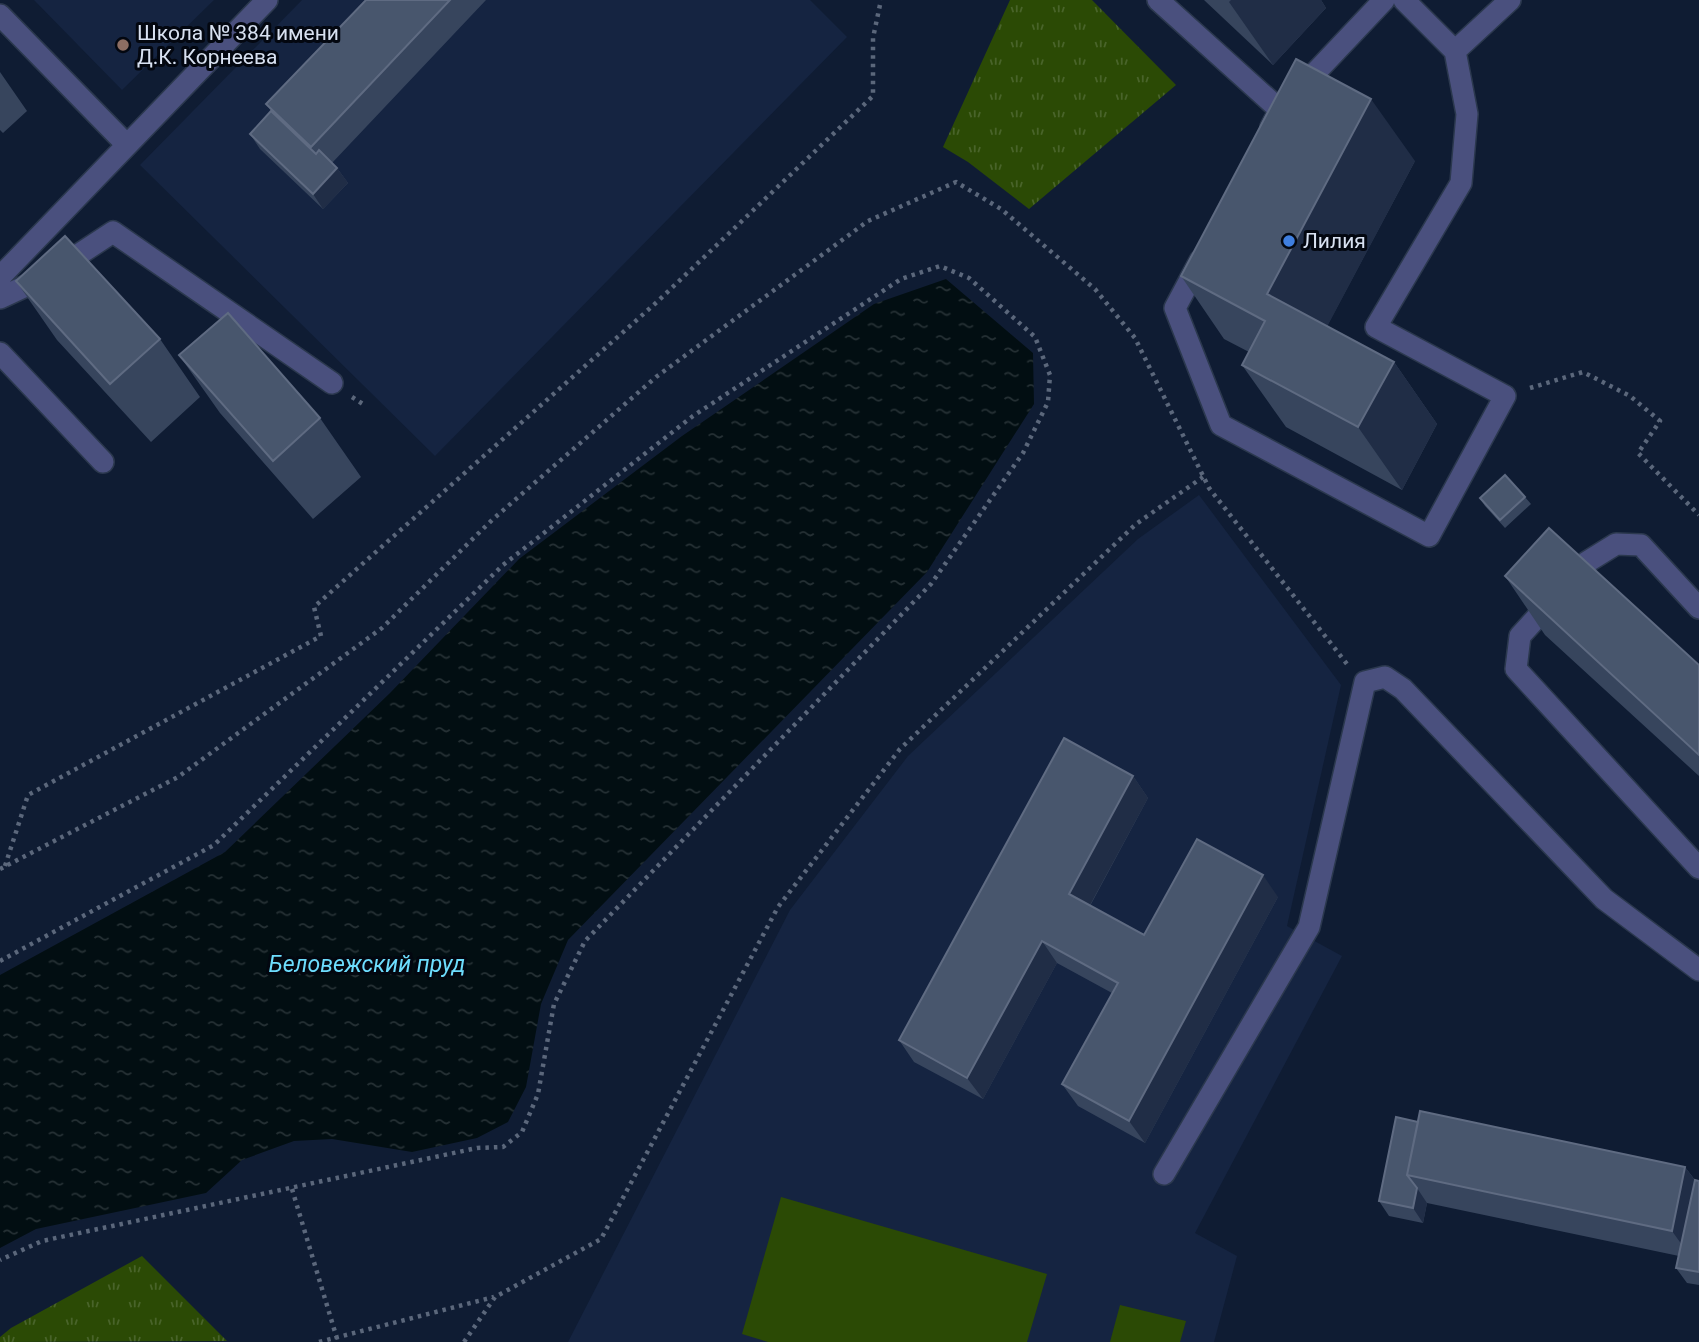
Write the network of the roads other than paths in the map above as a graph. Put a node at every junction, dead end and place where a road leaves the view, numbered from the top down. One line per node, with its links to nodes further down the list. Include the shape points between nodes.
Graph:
1 (267, 0): 9 (lane)
2 (1158, 0): 8 (lane)
3 (1384, 0): 8 (lane)
4 (1404, 0): 7 (lane)
5 (1510, 0): 7 (lane)
6 (0, 15): 9 (lane)
7 (1455, 51): 11 (lane, via 1467,114 1461,183 1376,327 1505,396 1429,536 1221,425 1175,308)
8 (1280, 110): 10 (lane)
9 (127, 145): 12 (lane)
10 (1260, 148)
11 (1208, 246)
12 (0, 277)
13 (0, 298): 15 (lane, via 43,278 113,232)
14 (0, 353): 16 (lane)
15 (332, 383)
16 (103, 462)
17 (1699, 608): 18 (lane, via 1641,545 1616,544 1587,562 1548,601 1520,636 1516,669)
18 (1699, 868)
19 (1699, 970): 20 (lane, via 1604,899 1403,689 1385,677 1365,682 1309,927)
20 (1164, 1174)

